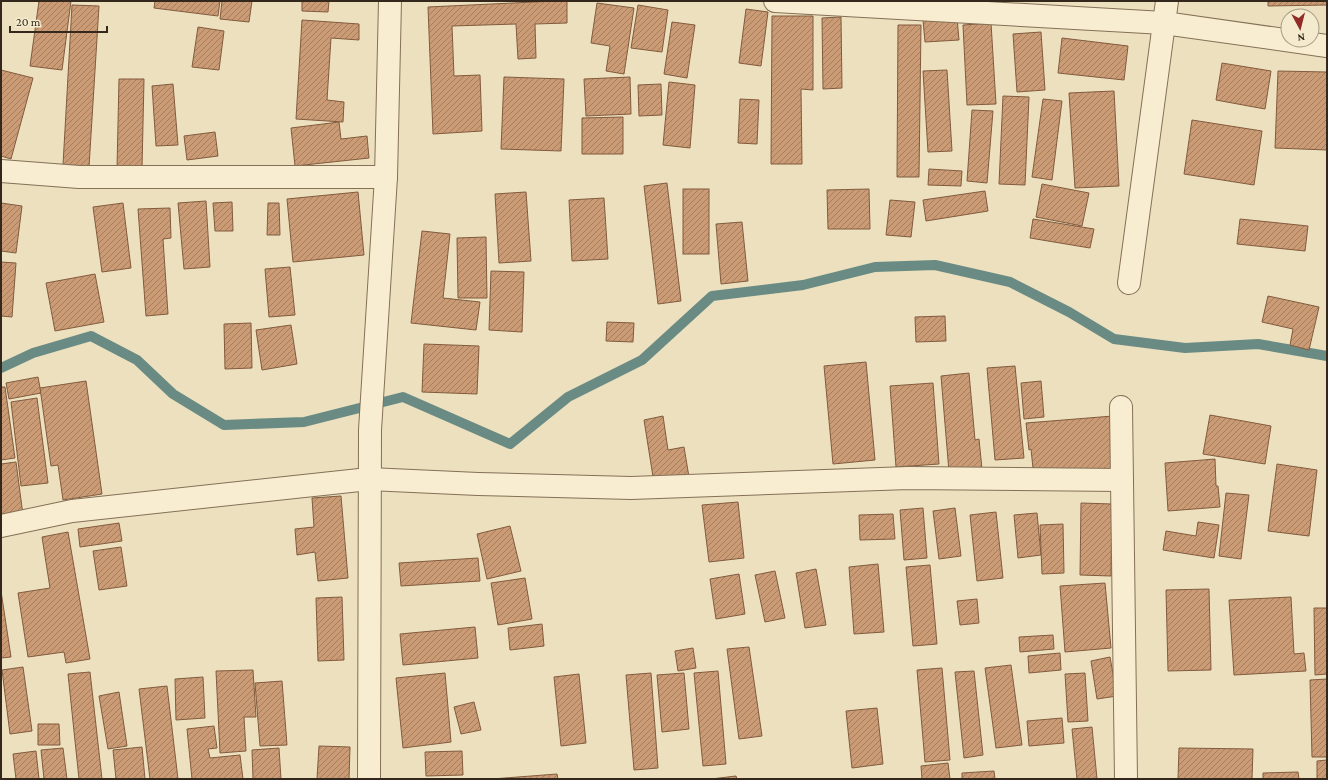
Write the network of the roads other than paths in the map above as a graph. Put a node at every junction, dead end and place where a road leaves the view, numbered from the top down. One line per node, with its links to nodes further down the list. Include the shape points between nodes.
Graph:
1 (390, 1): 7 (street)
2 (775, 1): 4 (street)
3 (1167, 1): 4 (street)
4 (1164, 23): 5 (street); 8 (street)
5 (1327, 46)
6 (1, 171): 7 (street, via 79,177)
7 (386, 177): 10 (street, via 372,389)
8 (1129, 283)
9 (1121, 407): 11 (street)
10 (369, 479): 11 (street, via 631,488 908,478); 12 (street, via 72,511); 13 (street)
11 (1122, 480): 14 (street)
12 (1, 526)
13 (369, 779)
14 (1126, 779)

